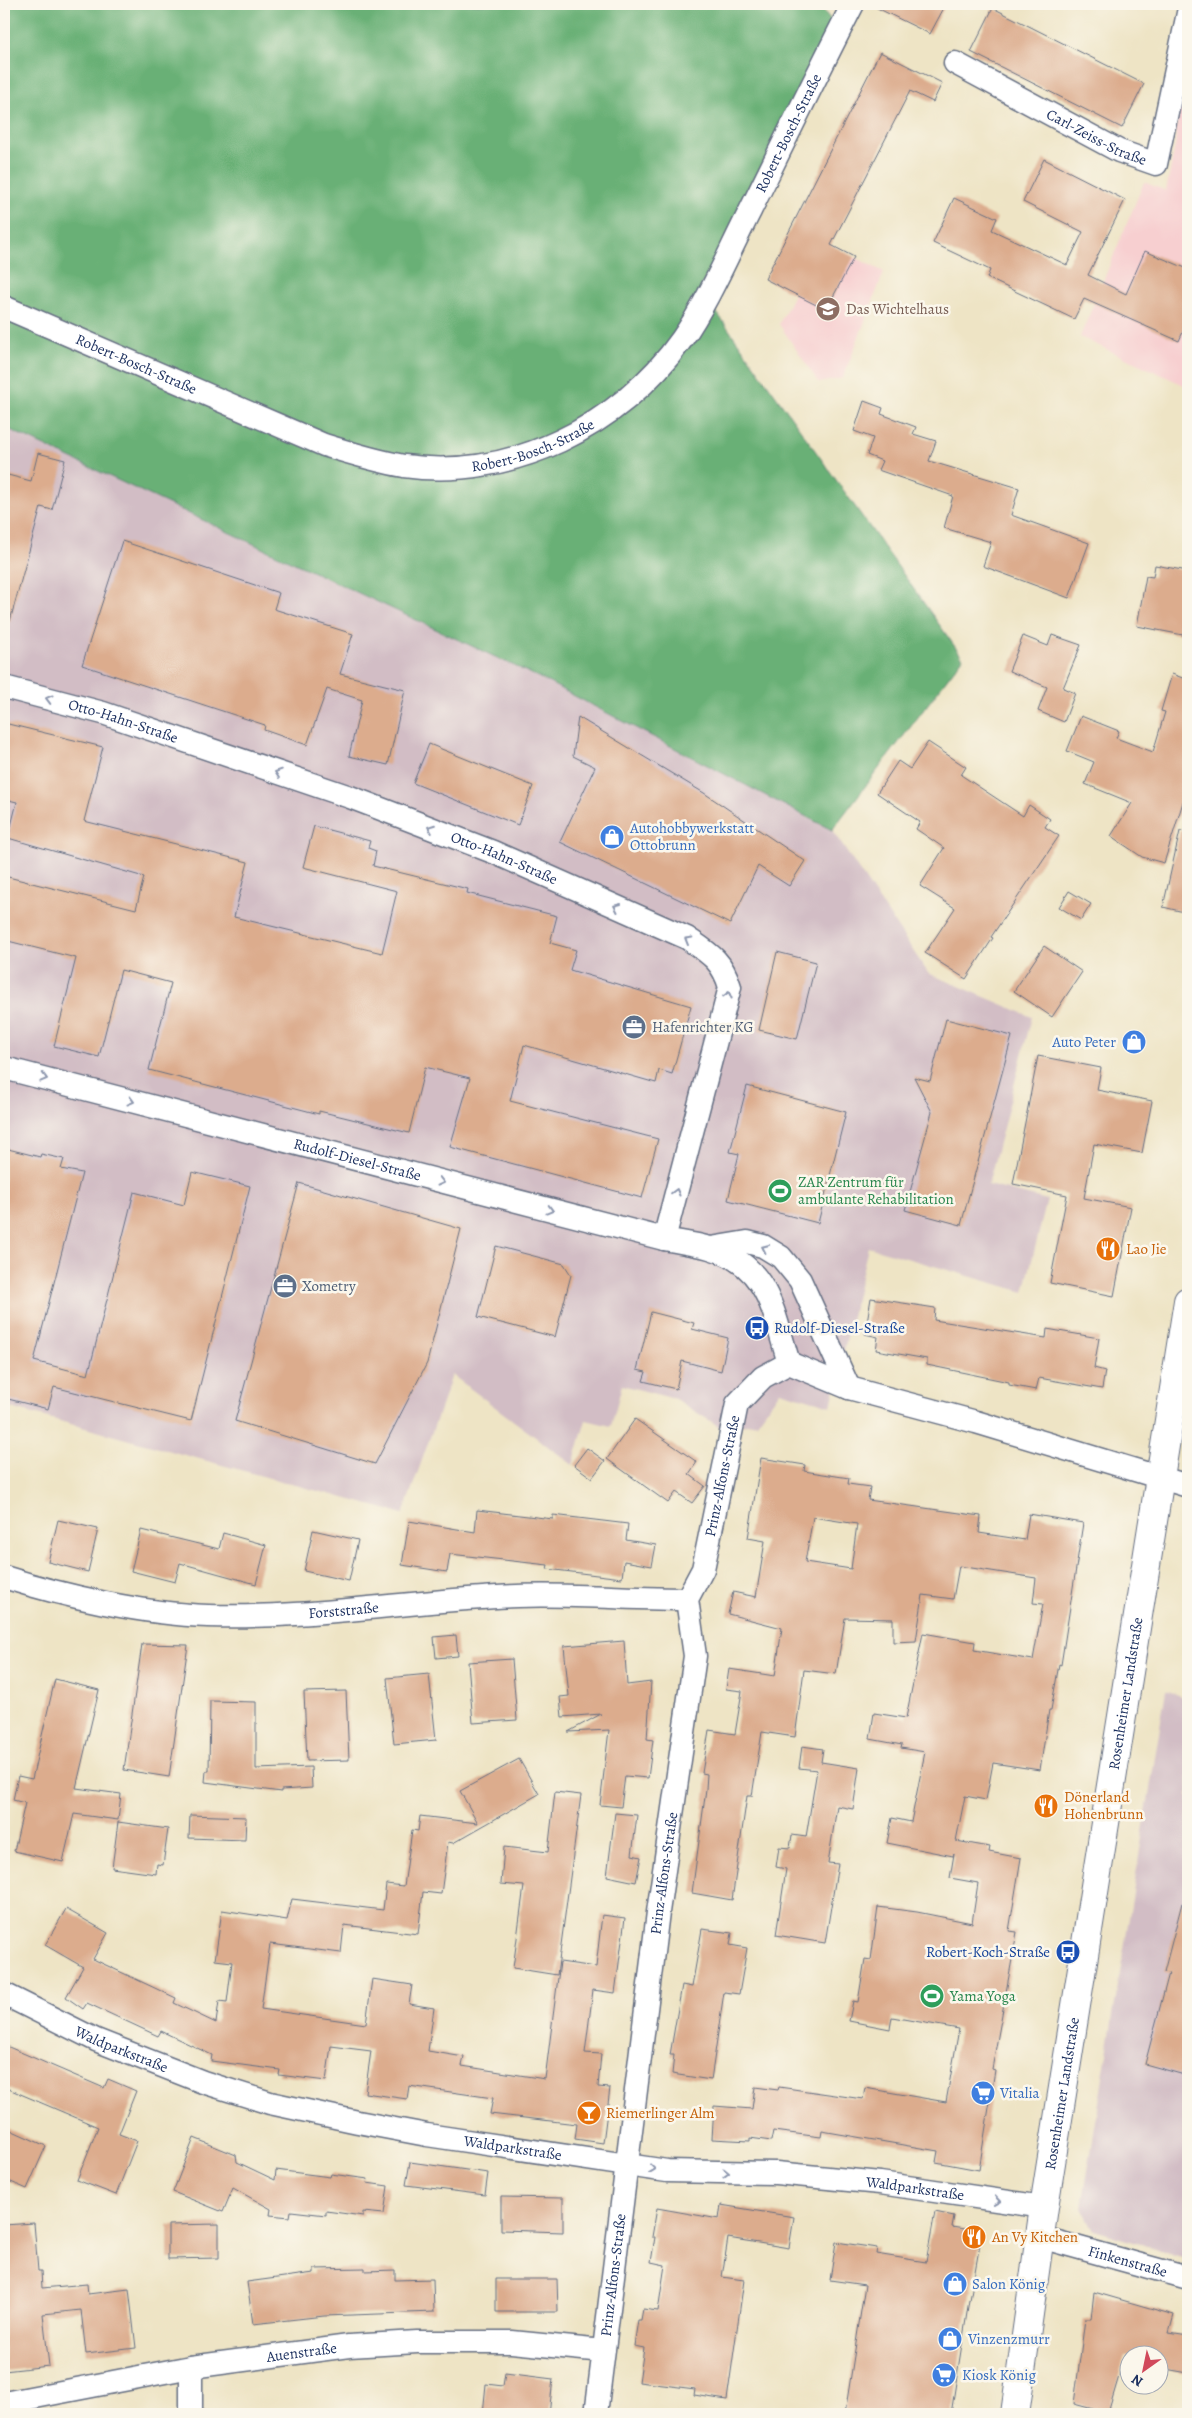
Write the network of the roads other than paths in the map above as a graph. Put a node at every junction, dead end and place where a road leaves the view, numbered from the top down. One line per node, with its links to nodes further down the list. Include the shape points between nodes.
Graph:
1 (853, 4): 4 (street, Robert-Bosch-Straße, via 683,338 636,392 581,431 550,446 484,464 443,468 405,466 367,458 324,445)
2 (1188, 13): 3 (street, Carl-Zeiss-Straße, via 1156,164 1119,151)
3 (956, 63)
4 (4, 307)
5 (4, 687): 7 (street, Otto-Hahn-Straße, one-way to 5, via 730,987 725,970 713,956 687,938 493,852 350,797 103,713)
6 (4, 1068): 7 (street, Rudolf-Diesel-Straße, one-way to 7)
7 (664, 1240): 8 (street, Rudolf-Diesel-Straße)
8 (711, 1248): 10 (street, Rudolf-Diesel-Straße, via 756,1274 768,1296); 11 (street, Rudolf-Diesel-Straße, one-way to 8, via 800,1280 781,1257 763,1246 748,1242)
9 (1188, 1301): 12 (main road, Rosenheimer Landstraße)
10 (789, 1363): 11 (street); 15 (street, Prinz-Alfons-Straße, via 763,1377 737,1404 703,1569)
11 (849, 1388): 12 (street)
12 (1160, 1477): 13 (street); 18 (main road, Rosenheimer Landstraße)
13 (1188, 1486)
14 (4, 1577): 15 (street, Forststraße, via 136,1608 206,1616 289,1615 517,1596)
15 (687, 1598): 17 (street, Prinz-Alfons-Straße, via 695,1656 660,1903)
16 (4, 1994): 17 (street, Waldparkstraße, via 96,2040 204,2082 270,2103 427,2135)
17 (628, 2166): 18 (street, Waldparkstraße, one-way to 18, via 880,2183); 21 (street, Prinz-Alfons-Straße)
18 (1044, 2207): 19 (main road, Rosenheimer Landstraße)
19 (1040, 2237): 20 (street, Finkenstraße); 26 (main road, Rosenheimer Landstraße)
20 (1188, 2278)
21 (604, 2351): 22 (street, Auenstraße, via 512,2342 417,2342 349,2346); 25 (street, Prinz-Alfons-Straße)
22 (191, 2366): 23 (street, Auenstraße); 24 (street)
23 (4, 2403)
24 (191, 2414)
25 (596, 2414)
26 (1015, 2414)

